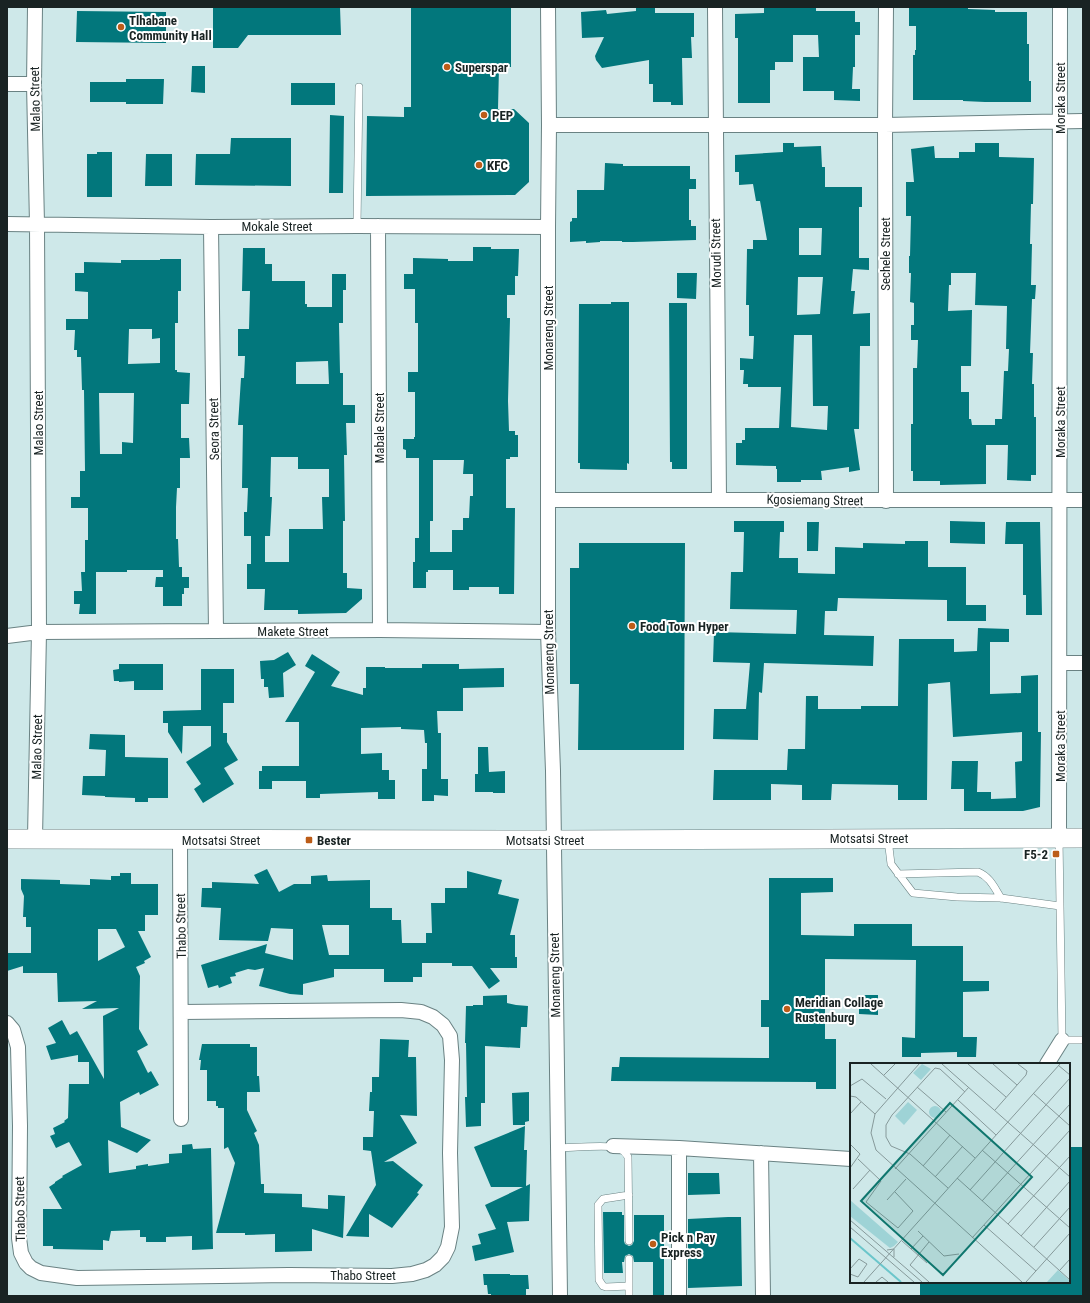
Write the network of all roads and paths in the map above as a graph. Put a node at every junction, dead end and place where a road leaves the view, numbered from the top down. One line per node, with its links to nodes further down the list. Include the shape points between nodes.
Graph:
1 (35, 7): 7 (street, Malao Street)
2 (548, 7): 12 (street, Monareng Street)
3 (715, 7): 11 (street, Morudi Street)
4 (886, 7): 13 (street, Sechele Street)
5 (1060, 7): 9 (street, Moraka Street)
6 (7, 84): 7 (street)
7 (34, 84): 15 (street, Malao Street)
8 (360, 86): 16 (lane)
9 (1060, 121): 10 (street); 13 (street); 22 (street, Moraka Street)
10 (1083, 121)
11 (715, 124): 12 (street); 13 (street); 20 (street, Morudi Street)
12 (549, 125): 19 (street, Monareng Street)
13 (885, 125): 24 (street, Sechele Street)
14 (7, 224): 15 (street, Mokale Street)
15 (37, 224): 18 (street, Mokale Street); 27 (street, Malao Street)
16 (357, 226): 17 (street, Mokale Street); 18 (street, Mokale Street)
17 (378, 226): 19 (street, Mokale Street); 25 (street, Mabale Street)
18 (211, 227): 26 (street, Seora Street)
19 (548, 227): 21 (street, Monareng Street)
20 (719, 499): 21 (street, Kgosiemang Street); 24 (street, Kgosiemang Street)
21 (548, 500): 28 (street, Monareng Street)
22 (1059, 500): 23 (street, Kgosiemang Street); 24 (street, Kgosiemang Street); 30 (street, Moraka Street)
23 (1083, 500)
24 (886, 501)
25 (380, 630): 26 (street, Makete Street); 28 (street, Makete Street)
26 (216, 631): 27 (street, Makete Street)
27 (39, 632): 29 (street, Makete Street); 32 (street, Malao Street)
28 (548, 632): 38 (street, Monareng Street)
29 (7, 636)
30 (1060, 663): 31 (street); 34 (street, Moraka Street)
31 (1083, 663)
32 (35, 838): 36 (street, Motsatsi Street); 37 (street, Motsatsi Street)
33 (888, 838): 34 (street, Motsatsi Street); 38 (street, Motsatsi Street); 39 (lane, via 891,864)
34 (1059, 838): 35 (street, Motsatsi Street); 41 (lane)
35 (1083, 838)
36 (7, 839)
37 (180, 840): 38 (street, Motsatsi Street); 42 (street, Thabo Street)
38 (554, 840): 49 (street, Monareng Street)
39 (898, 874): 40 (lane, via 913,893); 40 (lane, via 978,872 984,874)
40 (1001, 898): 41 (lane)
41 (1060, 906): 44 (lane)
42 (182, 1012): 43 (street, Thabo Street, via 400,1010 420,1012 433,1017 443,1025 450,1036 452,1060 452,1228 443,1257 426,1270 392,1276 77,1278 42,1273 31,1268 21,1253 19,1238 18,1047 13,1030); 47 (street, Thabo Street)
43 (7, 1023)
44 (1062, 1040): 45 (lane); 46 (street)
45 (1083, 1040)
46 (1048, 1063)
47 (181, 1119)
48 (613, 1146): 49 (lane); 50 (street); 53 (lane, via 628,1156)
49 (558, 1148): 57 (street, Monareng Street)
50 (679, 1148): 51 (street); 59 (street)
51 (761, 1153): 52 (street); 60 (street)
52 (850, 1159)
53 (629, 1195): 54 (lane); 56 (lane, via 603,1198 598,1205 598,1212 599,1280 606,1287)
54 (629, 1241)
55 (629, 1258): 56 (lane)
56 (629, 1286): 58 (lane)
57 (560, 1296)
58 (629, 1296)
59 (679, 1296)
60 (763, 1296)

